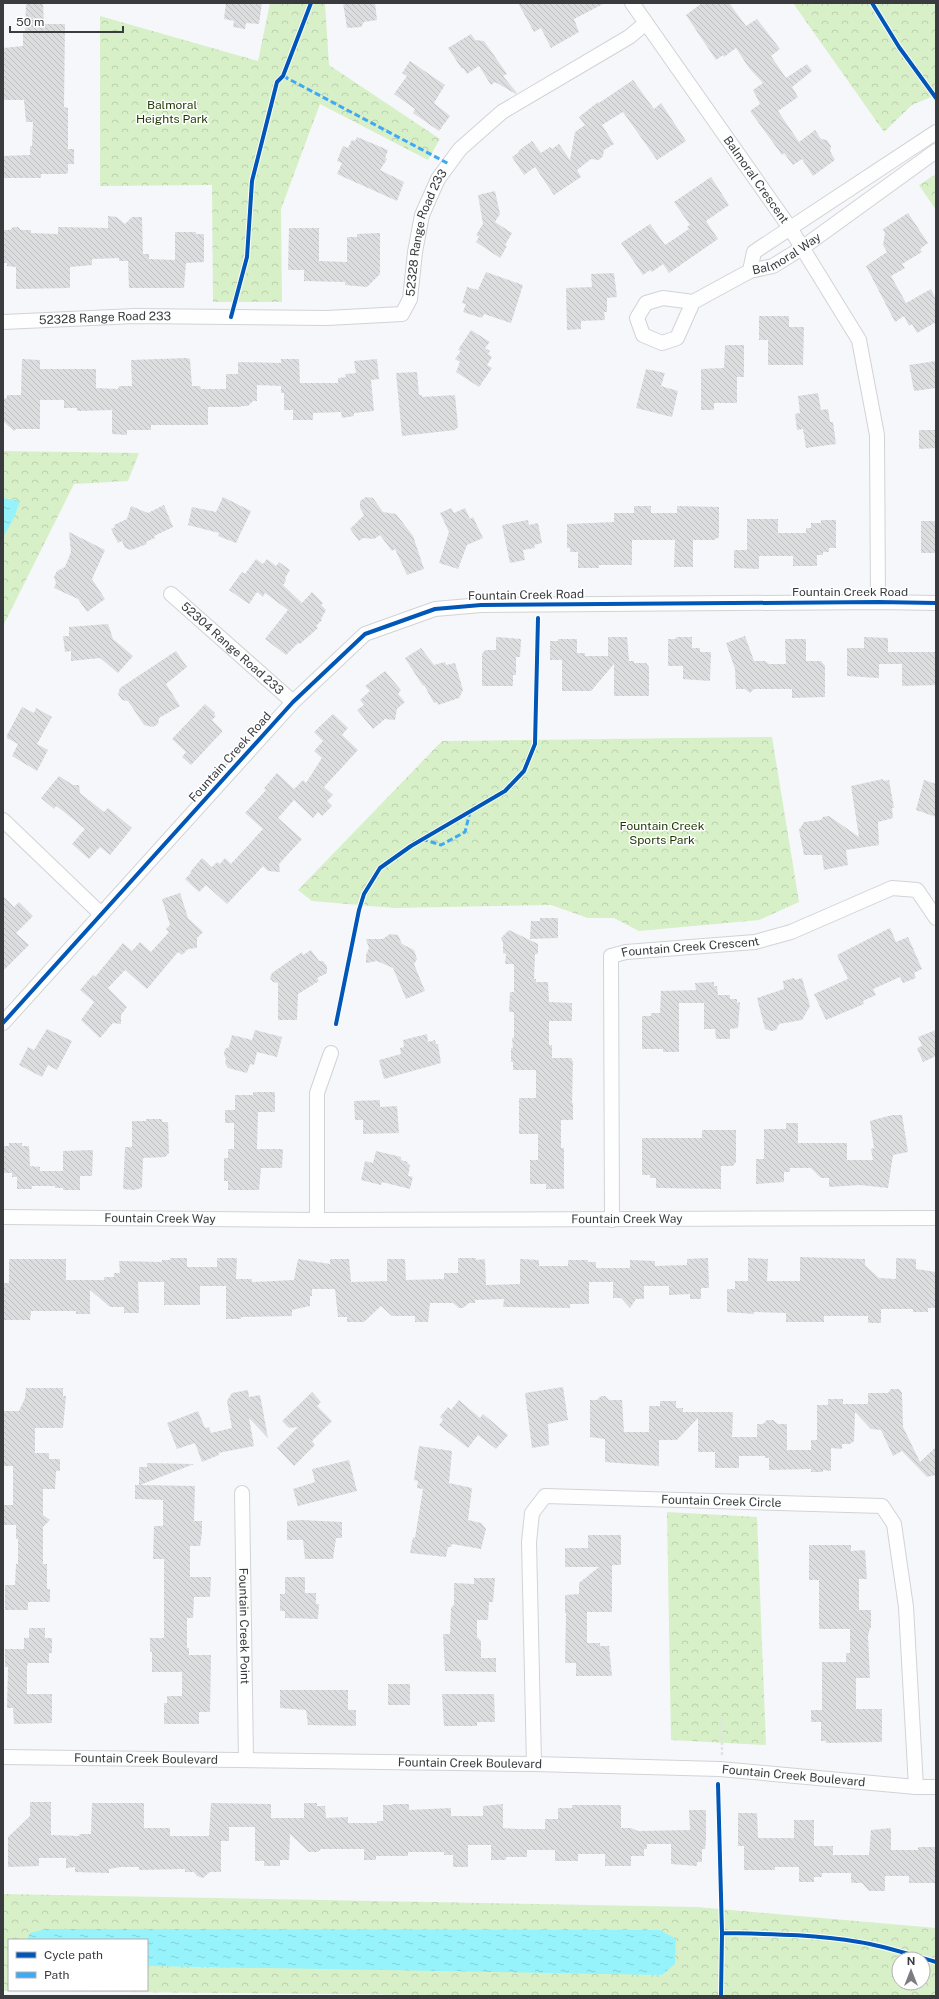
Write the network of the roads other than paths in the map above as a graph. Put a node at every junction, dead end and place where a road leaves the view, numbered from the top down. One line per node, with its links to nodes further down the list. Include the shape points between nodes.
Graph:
1 (632, 3): 2 (street)
2 (646, 23): 5 (street, Balmoral Crescent); 9 (street, 52328 Range Road 233, via 629,37 502,112 460,149 438,179 422,216 414,252 410,300 402,314 327,318 135,316)
3 (936, 132): 5 (street, Balmoral Way)
4 (936, 152): 6 (street, Balmoral Way)
5 (790, 228): 6 (street, Balmoral Crescent); 7 (street, Balmoral Way, via 754,252)
6 (802, 248): 7 (street, Balmoral Way, via 773,266); 10 (street, Balmoral Crescent)
7 (750, 271): 8 (street)
8 (693, 302)
9 (3, 322)
10 (859, 340): 12 (street, Fountain Creek Road, via 877,435)
11 (172, 594): 14 (street, 52304 Range Road 233)
12 (878, 602): 13 (street, Fountain Creek Road); 14 (street, Fountain Creek Road, via 481,605 435,609 366,634)
13 (936, 603)
14 (293, 702): 16 (street, Fountain Creek Road)
15 (3, 820): 16 (street)
16 (101, 914): 18 (street, Fountain Creek Road)
17 (936, 918): 23 (street, Fountain Creek Crescent, via 917,890 892,888 791,932 755,942 626,952 611,956)
18 (3, 1023)
19 (331, 1053): 22 (street, via 317,1093)
20 (3, 1217): 22 (street, Fountain Creek Way)
21 (936, 1218): 23 (street, Fountain Creek Way)
22 (317, 1220): 23 (street, Fountain Creek Way)
23 (612, 1220)
24 (242, 1493): 26 (street, Fountain Creek Point)
25 (3, 1758): 26 (street, Fountain Creek Boulevard)
26 (246, 1760): 27 (street, Fountain Creek Boulevard)
27 (534, 1764): 28 (street, Fountain Creek Boulevard, via 720,1768); 28 (street, Fountain Creek Circle, via 529,1542 532,1513 545,1496 882,1506 894,1524 906,1607)
28 (916, 1787): 29 (street, Fountain Creek Boulevard)
29 (936, 1787)

